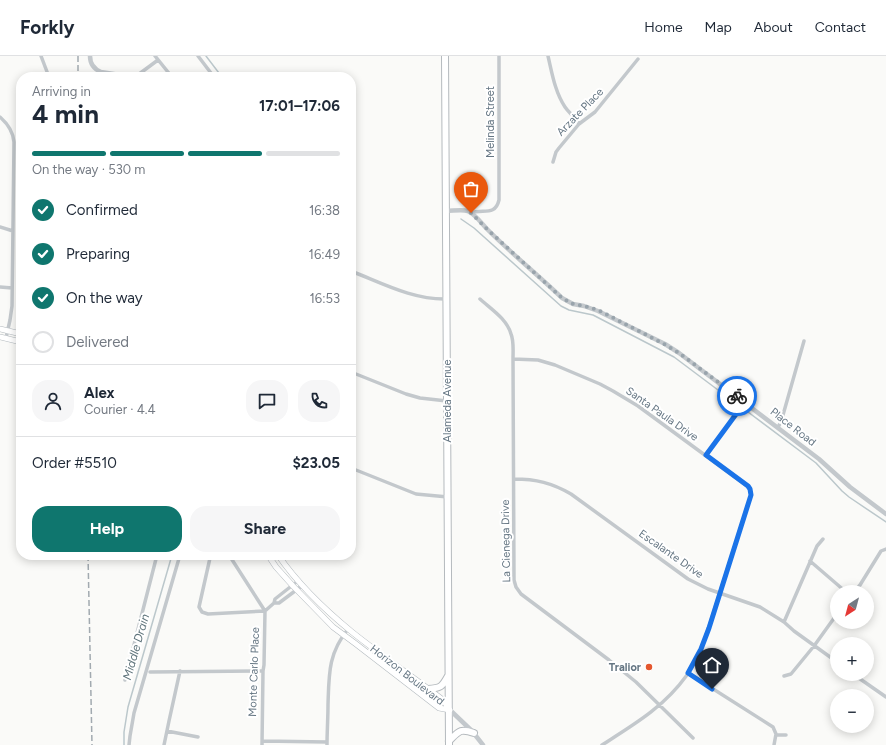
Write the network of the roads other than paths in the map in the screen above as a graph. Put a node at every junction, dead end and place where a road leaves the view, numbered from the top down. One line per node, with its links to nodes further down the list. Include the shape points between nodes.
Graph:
1 (41, 56): 10 (street)
2 (90, 56): 11 (street, via 93,67)
3 (154, 56): 9 (street)
4 (198, 56): 14 (street)
5 (444, 56): 18 (main road, Alameda Avenue)
6 (500, 56): 19 (street, Melinda Street, via 500,200 493,210)
7 (548, 56): 16 (street, via 561,101)
8 (638, 59): 16 (street, Arzate Place, via 595,112)
9 (158, 60): 12 (street); 13 (street)
10 (46, 72)
11 (104, 72)
12 (142, 72)
13 (168, 72)
14 (210, 72)
15 (0, 117): 21 (street, via 12,130 14,142)
16 (580, 124): 17 (street, Arzate Place, via 556,152)
17 (554, 162)
18 (446, 212): 19 (street, via 454,210); 25 (main road, Alameda Avenue)
19 (471, 213): 36 (street, Place Road, via 562,298 573,304 598,310 664,344)
20 (0, 227): 21 (street)
21 (13, 231): 24 (street)
22 (356, 273): 25 (street, via 407,294 430,299)
23 (0, 287): 24 (street)
24 (12, 288): 28 (street)
25 (447, 299): 35 (main road, Alameda Avenue)
26 (480, 300): 33 (street, La Cienega Drive, via 509,328)
27 (0, 329): 28 (main road)
28 (8, 330): 29 (main road); 30 (street)
29 (16, 332)
30 (3, 337): 31 (main road)
31 (16, 341)
32 (804, 341): 37 (street, via 782,422)
33 (513, 358): 38 (street, Santa Paula Drive, via 548,363 600,384 638,406); 40 (street, La Cienega Drive)
34 (356, 374): 35 (street, via 406,394)
35 (447, 401): 41 (main road, Alameda Avenue)
36 (745, 402): 37 (street, Place Road); 38 (street)
37 (778, 427): 42 (street, Place Road)
38 (706, 455): 58 (street, Santa Paula Drive, via 748,486 751,492)
39 (356, 470): 41 (street, via 416,494)
40 (514, 479): 58 (street, Escalante Drive, via 540,481 570,494 679,574 702,587); 77 (street, La Cienega Drive, via 514,580 518,591 609,660)
41 (448, 497): 71 (main road, Alameda Avenue)
42 (886, 514)
43 (823, 539): 51 (street)
44 (886, 549): 55 (street, via 881,551)
45 (156, 560): 73 (street)
46 (179, 560): 88 (street, via 134,713)
47 (210, 560): 60 (street, via 199,607 202,612 208,614)
48 (232, 560): 60 (street)
49 (271, 560): 56 (main road, Horizon Boulevard)
50 (282, 560): 52 (main road, Horizon Boulevard)
51 (810, 561): 54 (street); 61 (street)
52 (299, 580): 53 (main road, Horizon Boulevard); 56 (street)
53 (303, 585): 57 (street); 63 (main road, Horizon Boulevard)
54 (838, 585)
55 (860, 585)
56 (293, 586): 57 (main road, Horizon Boulevard); 59 (street)
57 (297, 590): 59 (street, via 279,603); 64 (main road, Horizon Boulevard)
58 (720, 593): 61 (street, Escalante Drive, via 760,607); 70 (street, Santa Paula Drive, via 701,649)
59 (274, 602): 60 (street)
60 (265, 611): 67 (street, Monte Carlo Place)
61 (784, 622): 65 (street, Escalante Drive)
62 (830, 624): 65 (street)
63 (348, 629): 64 (street); 75 (main road, Horizon Boulevard)
64 (343, 634): 78 (main road, Horizon Boulevard, via 439,708); 86 (street, via 333,654 329,672)
65 (814, 646): 66 (street, Escalante Drive); 72 (street, via 791,674)
66 (830, 657)
67 (262, 670): 68 (street); 85 (street, Monte Carlo Place)
68 (180, 671): 69 (street); 79 (street)
69 (150, 672)
70 (688, 673): 77 (street, Santa Paula Drive); 81 (street, via 773,727)
71 (449, 674): 75 (main road, via 441,687); 78 (main road, Alameda Avenue)
72 (784, 676)
73 (125, 680)
74 (863, 681): 76 (street)
75 (428, 689): 78 (main road, Horizon Boulevard, via 443,700)
76 (886, 697)
77 (660, 705): 84 (street, La Cienega Drive); 91 (street, Santa Paula Drive)
78 (450, 710): 80 (street); 87 (main road, Alameda Avenue)
79 (166, 731): 83 (street); 89 (street)
80 (474, 733): 87 (main road, via 461,730); 90 (street)
81 (776, 735): 82 (street); 92 (street)
82 (786, 735)
83 (198, 737)
84 (693, 738)
85 (262, 743): 86 (street)
86 (327, 743)
87 (450, 743)
88 (129, 745)
89 (164, 745)
90 (483, 745)
91 (602, 745)
92 (774, 745)

